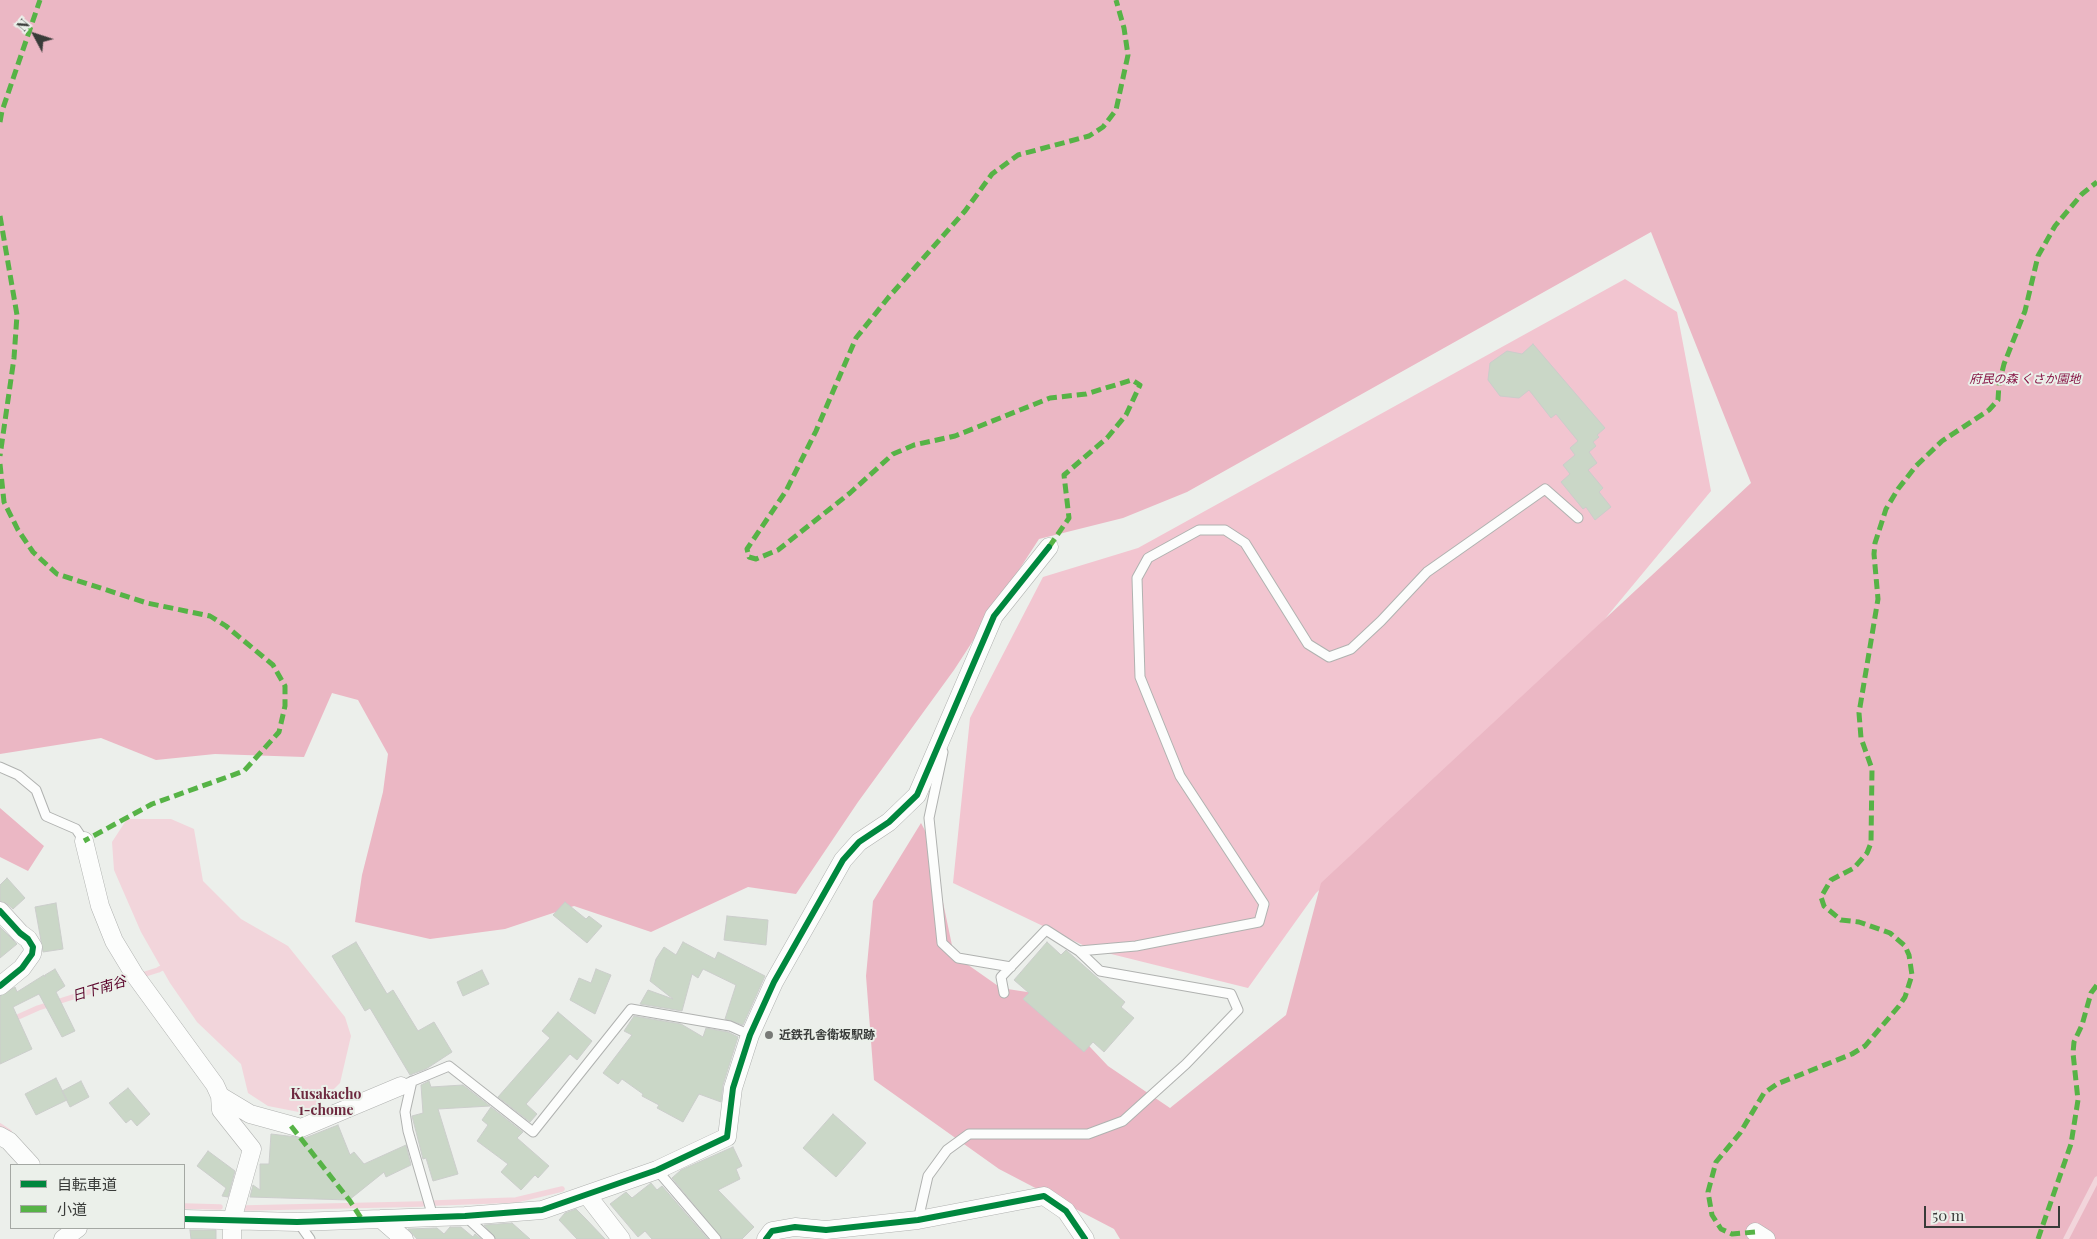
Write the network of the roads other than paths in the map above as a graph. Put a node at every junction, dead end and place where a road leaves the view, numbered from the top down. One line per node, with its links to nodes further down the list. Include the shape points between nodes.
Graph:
1 (1578, 518): 7 (lane, via 1545,489 1427,572 1382,622 1351,649 1329,657 1308,644 1245,543 1225,530 1199,530 1148,558 1136,578 1140,677 1180,776 1264,904 1259,922 1136,946)
2 (1049, 547): 3 (street, via 994,616 966,677)
3 (958, 705): 8 (lane, via 944,745 929,818 942,943 958,958); 11 (street, via 917,796 889,822 859,842 831,878 774,982)
4 (0, 767): 5 (lane, via 18,775 36,790 46,816 76,829)
5 (84, 841): 13 (street, via 100,906 114,940 136,977)
6 (0, 911): 9 (street, via 33,947 22,968)
7 (1079, 950): 8 (lane, via 1046,930); 23 (lane, via 1100,971 1231,994 1238,1010 1186,1064 1123,1121 1088,1134 969,1134 947,1150 928,1176)
8 (1012, 967): 10 (lane, via 1001,977)
9 (0, 986)
10 (1004, 992)
11 (750, 1035): 12 (lane, via 730,1026 631,1009 533,1132 448,1066); 16 (street, via 733,1088 727,1137)
12 (406, 1083): 13 (street, via 301,1128 250,1114); 19 (lane, via 408,1131)
13 (220, 1096): 22 (street, via 221,1110 252,1149)
14 (0, 1136): 15 (street)
15 (30, 1164)
16 (657, 1170): 17 (street); 33 (lane)
17 (587, 1195): 18 (street, via 542,1210); 32 (street)
18 (465, 1216): 19 (street); 31 (lane)
19 (433, 1217): 21 (street)
20 (185, 1218): 22 (street)
21 (381, 1218): 24 (street); 30 (street)
22 (232, 1220): 24 (street); 28 (street)
23 (918, 1220): 26 (street); 35 (street, via 1044,1196 1066,1211)
24 (297, 1222): 29 (lane)
25 (77, 1229): 27 (street)
26 (828, 1234): 34 (street, via 795,1227 772,1231)
27 (63, 1239)
28 (232, 1239)
29 (310, 1239)
30 (404, 1239)
31 (490, 1239)
32 (621, 1239)
33 (716, 1239)
34 (766, 1239)
35 (1085, 1239)

